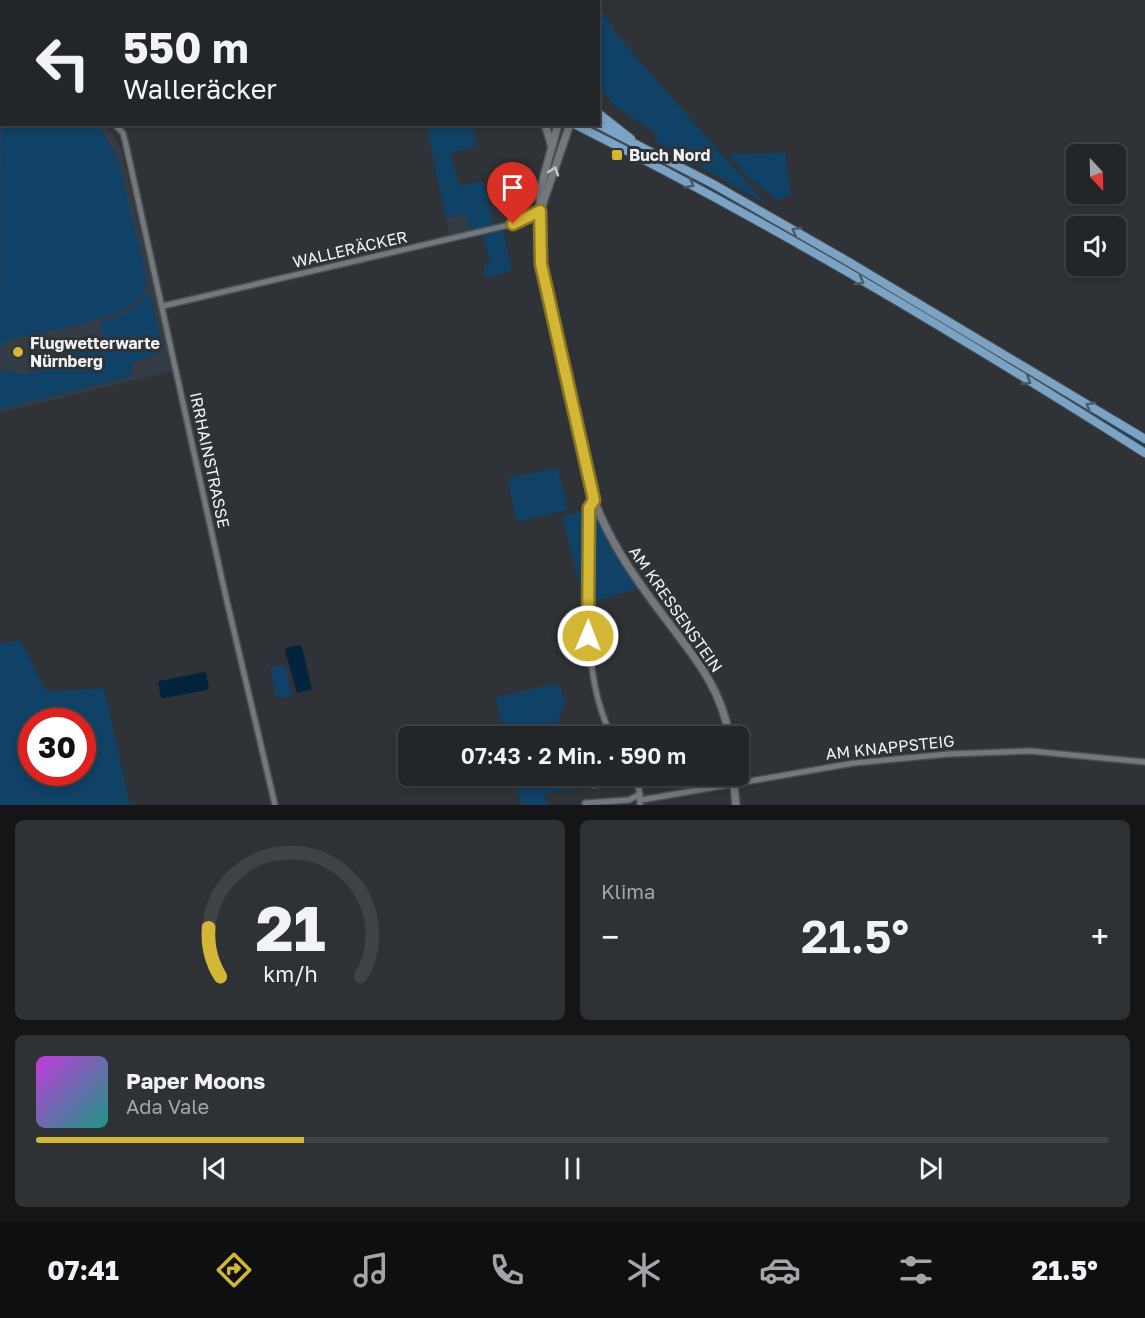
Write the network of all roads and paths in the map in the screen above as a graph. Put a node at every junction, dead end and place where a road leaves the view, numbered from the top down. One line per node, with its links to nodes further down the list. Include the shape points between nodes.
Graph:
1 (600, 115): 8 (main road)
2 (116, 126): 11 (street, IRRHAINSTRASSE, via 123,133)
3 (546, 126): 9 (street)
4 (557, 126): 9 (street)
5 (571, 126): 10 (street, one-way to 5)
6 (576, 126): 13 (main road, one-way to 13, via 706,192 847,273)
7 (600, 126): 8 (main road)
8 (639, 146): 12 (main road, one-way to 8, via 849,262)
9 (551, 147): 10 (street, via 541,186)
10 (540, 211): 11 (street, WALLERÄCKER, via 513,224); 14 (street, AM KRESSENSTEIN, via 541,264)
11 (163, 306): 23 (street, IRRHAINSTRASSE)
12 (1142, 438)
13 (1145, 453)
14 (594, 500): 15 (street, via 589,508 588,636 599,702); 16 (street, AM KRESSENSTEIN, via 625,563 709,679)
15 (608, 726)
16 (727, 726)
17 (1145, 762): 18 (street, AM KNAPPSTEIG, via 988,751 854,763)
18 (749, 781)
19 (722, 786): 21 (street, AM KNAPPSTEIG)
20 (734, 786): 24 (street)
21 (640, 800): 22 (street, AM KNAPPSTEIG)
22 (585, 803)
23 (275, 805)
24 (736, 805)

